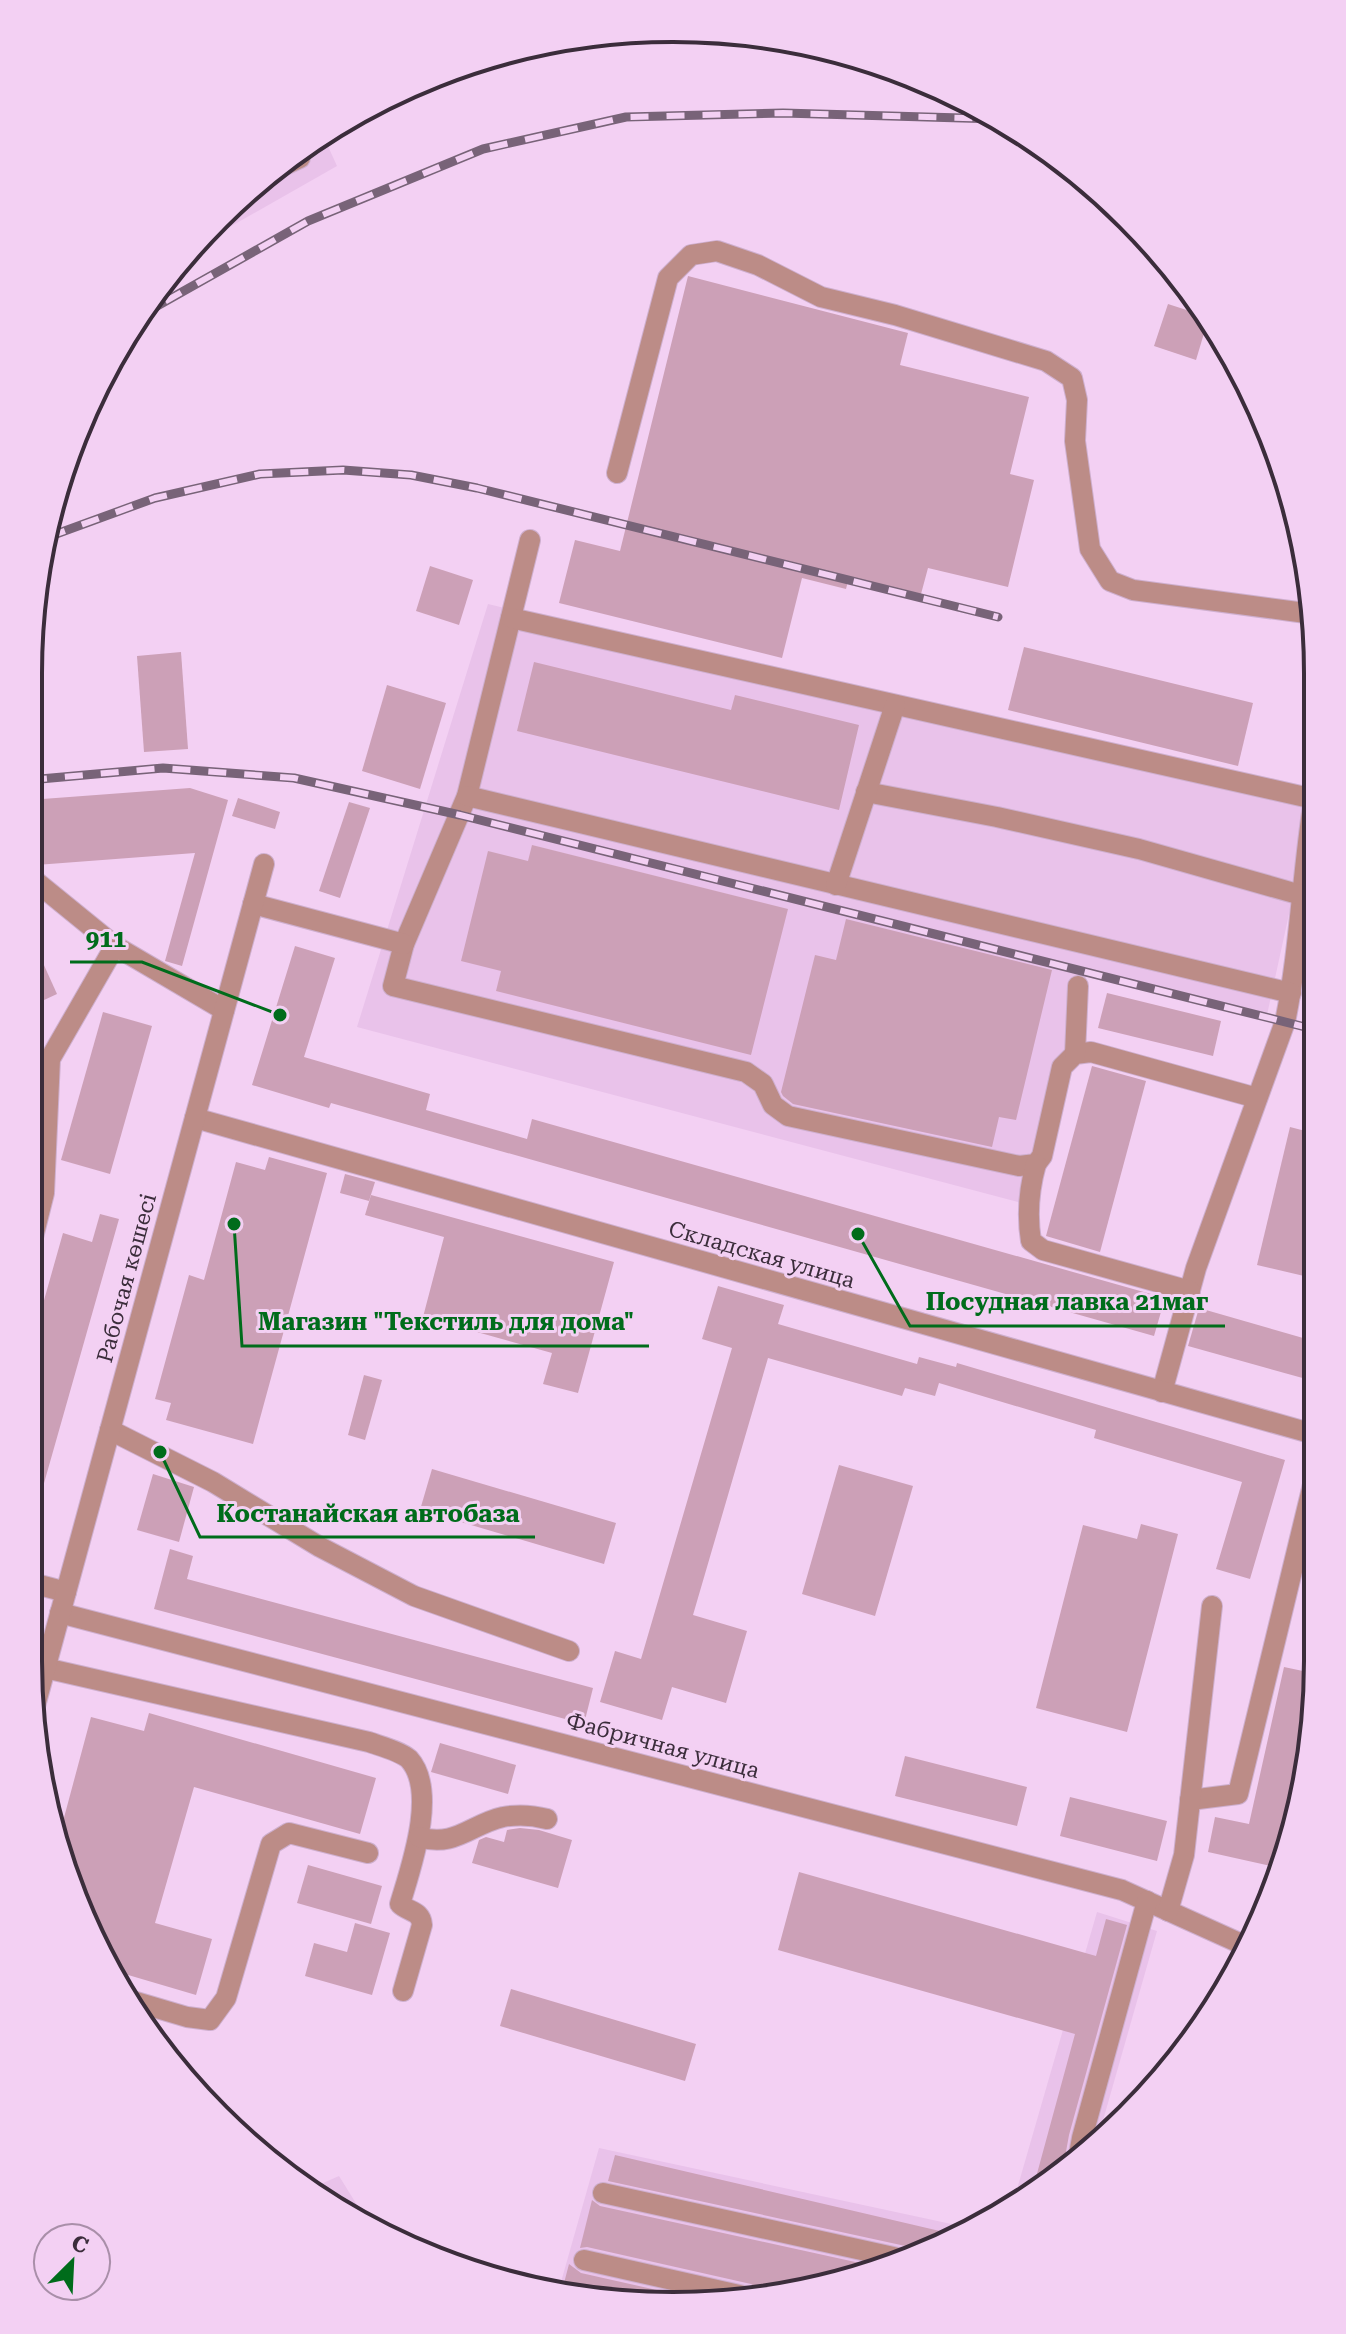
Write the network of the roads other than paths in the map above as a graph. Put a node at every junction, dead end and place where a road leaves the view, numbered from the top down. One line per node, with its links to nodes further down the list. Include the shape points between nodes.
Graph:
1 (617, 473): 3 (street, via 668,278 691,255 717,251 821,297 1046,361 1072,378 1090,549 1110,581 1133,590)
2 (530, 540): 4 (street)
3 (1301, 612)
4 (511, 618): 5 (street); 8 (street)
5 (895, 705): 6 (street); 7 (street)
6 (866, 792): 11 (street); 13 (street, via 1139,849)
7 (1304, 792)
8 (467, 796): 11 (street); 15 (street)
9 (264, 864): 14 (street, Рабочая көшесі)
10 (1304, 884): 13 (street)
11 (836, 885): 18 (street)
12 (42, 887): 16 (street)
13 (1301, 895): 18 (street)
14 (253, 904): 15 (street); 19 (street, Рабочая көшесі)
15 (404, 944): 24 (street, via 393,986 746,1072 763,1084 773,1105 788,1116 1019,1166)
16 (115, 946): 19 (street); 23 (street, via 50,1059)
17 (1078, 986): 20 (street)
18 (1291, 993): 21 (street)
19 (224, 1010): 22 (street, Рабочая көшесі)
20 (1075, 1054): 21 (street, via 1091,1052); 24 (street, via 1062,1067)
21 (1257, 1098): 25 (street)
22 (195, 1118): 26 (street, Складская улица); 27 (street, Рабочая көшесі)
23 (42, 1137)
24 (1036, 1164): 25 (street, via 1030,1192 1031,1241 1043,1250)
25 (1190, 1291): 26 (street)
26 (1162, 1392): 28 (street, Складская улица)
27 (110, 1430): 31 (street, Рабочая көшесі); 34 (street, via 414,1596)
28 (1304, 1431)
29 (1304, 1522): 37 (street, via 1238,1794)
30 (42, 1586): 31 (street)
31 (66, 1592): 33 (street, Рабочая көшесі)
32 (1212, 1606): 37 (street)
33 (60, 1613): 35 (street, Рабочая көшесі); 41 (street, Фабричная улица, via 1122,1890)
34 (569, 1651)
35 (45, 1668): 36 (street, Рабочая көшесі); 39 (street, via 369,1742 407,1757 421,1780)
36 (42, 1678)
37 (1190, 1800): 42 (street, via 1184,1855)
38 (547, 1819): 39 (street, via 528,1814 501,1817 443,1841)
39 (419, 1837): 44 (street, via 400,1904 422,1920)
40 (368, 1853): 45 (street, via 289,1833 271,1844 226,1998 210,2020)
41 (1147, 1901): 42 (street, Фабричная улица); 46 (street)
42 (1168, 1911): 43 (street, Фабричная улица)
43 (1238, 1942)
44 (403, 1991)
45 (143, 2004)
46 (1081, 2141)
47 (603, 2193): 48 (street)
48 (885, 2255)
49 (584, 2260): 50 (street)
50 (719, 2290)

